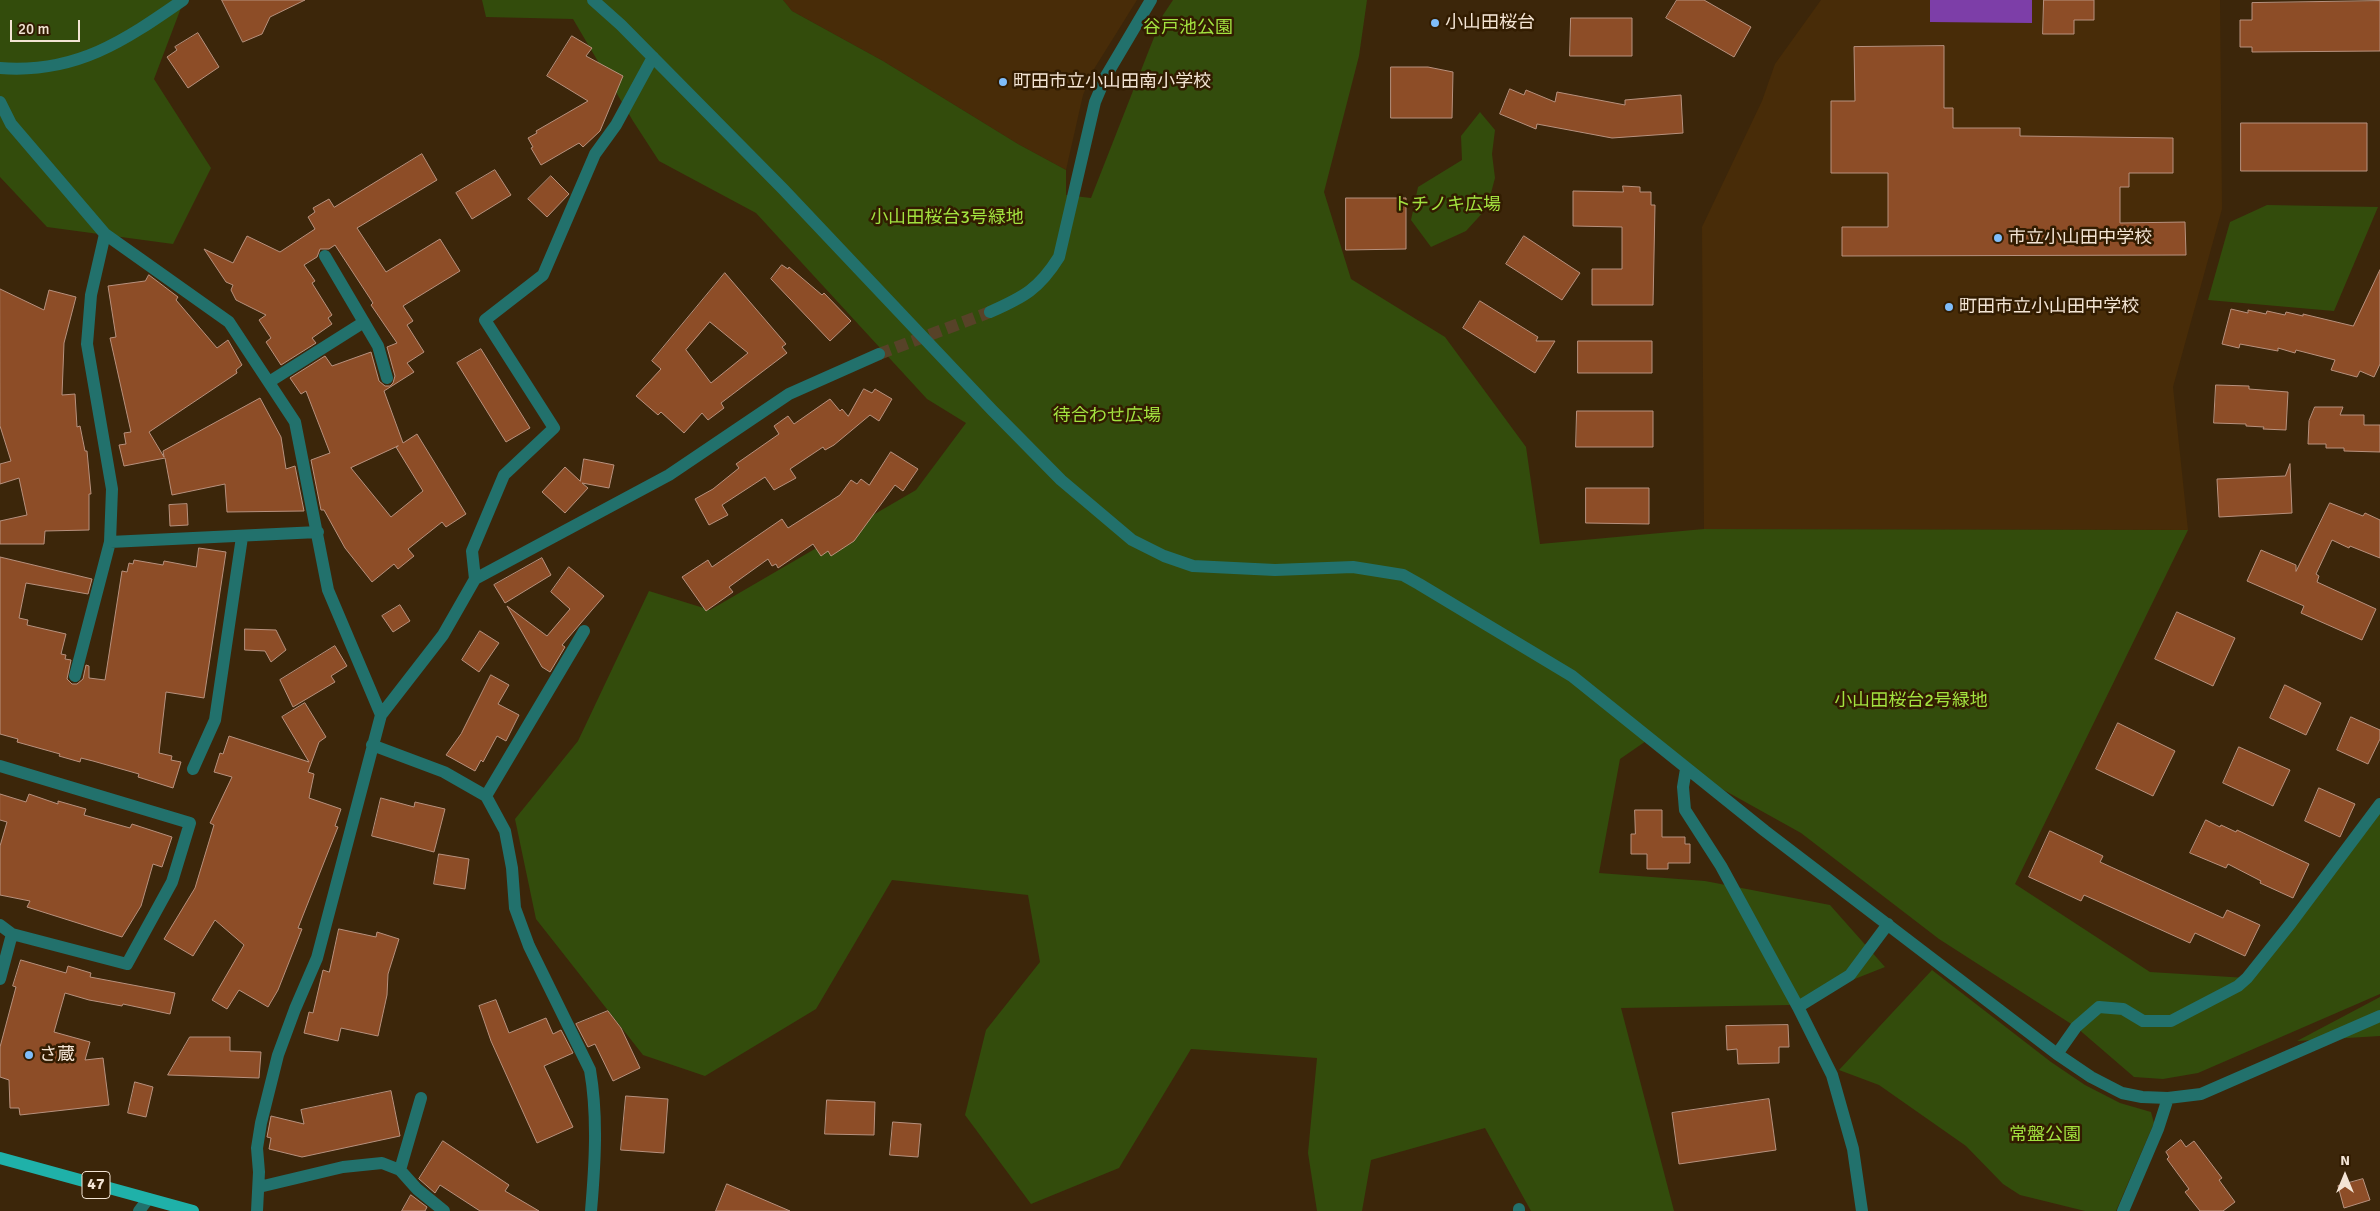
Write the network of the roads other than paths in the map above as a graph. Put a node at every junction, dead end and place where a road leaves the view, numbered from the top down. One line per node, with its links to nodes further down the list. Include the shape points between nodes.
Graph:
1 (183, 0): 5 (street, via 104,51 53,67)
2 (593, 0): 4 (street)
3 (1150, 0): 9 (street, via 1106,76 1095,102 1058,257 1046,278 1021,298)
4 (653, 57): 17 (street, via 616,125 595,154 543,275 485,320 554,428 504,475 472,551); 24 (street, via 1061,480 1132,540 1193,566 1275,570 1353,567 1403,576 1572,676)
5 (0, 68)
6 (0, 102): 7 (street, via 11,124)
7 (105, 234): 13 (street, via 229,322); 16 (street, via 91,296 87,344 112,489)
8 (325, 256): 10 (street)
9 (990, 312)
10 (364, 322): 12 (street, via 378,346); 13 (street)
11 (879, 354): 17 (street, via 789,394 669,475)
12 (388, 378)
13 (269, 382): 14 (street, via 294,422)
14 (318, 532): 15 (street); 20 (street, via 328,590)
15 (242, 537): 16 (street); 23 (street, via 215,720)
16 (110, 542): 19 (street)
17 (475, 579): 20 (street, via 443,635)
18 (584, 631): 25 (street)
19 (75, 676)
20 (380, 714): 21 (street)
21 (372, 745): 25 (street, via 444,772); 38 (street, via 317,958 294,1009 273,1072 257,1148)
22 (0, 766): 29 (street, via 190,823 172,882 127,964)
23 (193, 768)
24 (1686, 768): 27 (street); 31 (street, via 1683,787 1685,810 1721,866)
25 (486, 796): 44 (street, via 505,832 515,908 529,946 590,1070 594,1091 595,1158)
26 (2380, 804): 33 (street, via 2286,930 2238,986 2171,1021 2143,1021 2123,1009 2099,1007 2076,1027)
27 (1888, 924): 31 (street, via 1850,975); 33 (street)
28 (0, 925): 29 (street)
29 (12, 934): 30 (street)
30 (0, 979)
31 (1798, 1007): 45 (street, via 1832,1075 1853,1149)
32 (2380, 1016): 35 (street, via 2201,1094)
33 (2057, 1054): 35 (street, via 2122,1093)
34 (422, 1098): 37 (street)
35 (2168, 1098): 46 (street)
36 (0, 1158): 39 (main road, 47)
37 (400, 1170): 38 (street, via 382,1163 343,1167); 43 (street)
38 (259, 1187): 42 (street)
39 (148, 1199): 40 (street); 41 (main road, 47)
40 (139, 1211)
41 (193, 1211)
42 (257, 1211)
43 (444, 1211)
44 (591, 1211)
45 (1862, 1211)
46 (2123, 1211)

